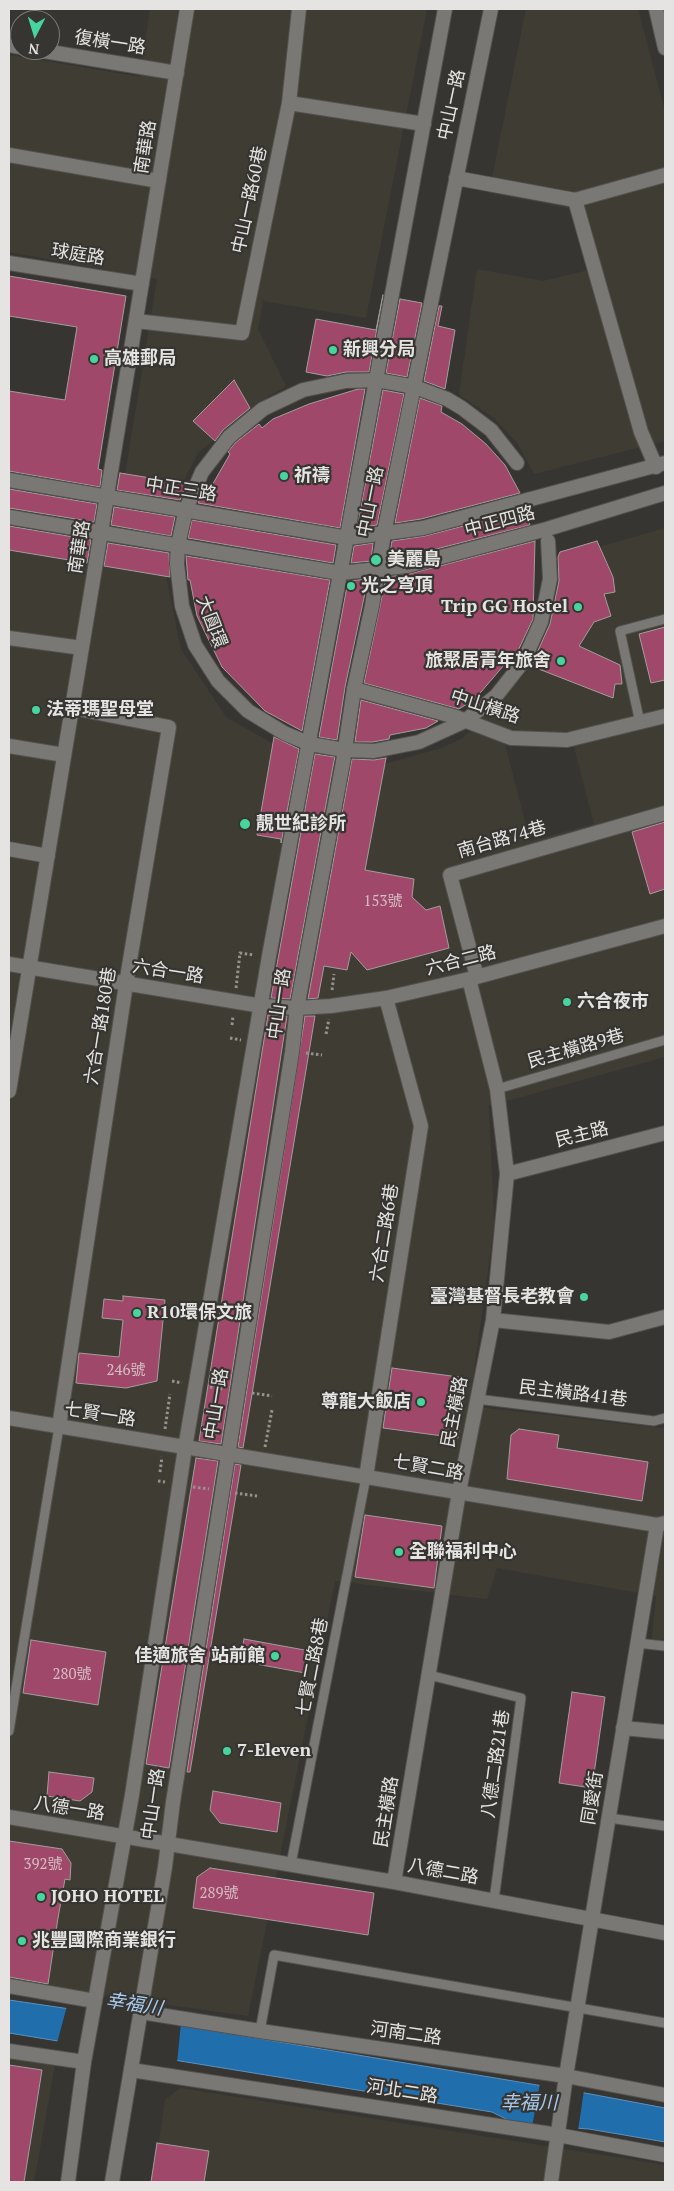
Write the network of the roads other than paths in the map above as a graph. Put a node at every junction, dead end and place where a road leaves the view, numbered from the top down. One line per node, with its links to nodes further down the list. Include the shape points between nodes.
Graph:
1 (187, 9): 8 (street, 南華路)
2 (299, 9): 9 (street)
3 (445, 9): 10 (street, 中山一路)
4 (491, 9): 13 (street, 中山一路)
5 (656, 9): 6 (street)
6 (664, 40)
7 (60, 54): 8 (street, 復橫一路)
8 (177, 73): 14 (street, 南華路)
9 (289, 104): 10 (street); 18 (street, 中山一路60巷, via 242,333)
10 (424, 124): 19 (street, 中山一路)
11 (9, 155): 14 (street)
12 (665, 175): 15 (street)
13 (456, 178): 15 (street); 20 (street, 中山一路)
14 (159, 182): 17 (street, 南華路)
15 (575, 200): 22 (street, via 641,432)
16 (9, 263): 17 (street, 球庭路)
17 (142, 284): 18 (street, 南華路)
18 (136, 321): 25 (street, 南華路)
19 (377, 380): 20 (street, 大圓環); 26 (street, 大圓環, via 346,381 303,390 263,409 229,437 202,472); 30 (street, 中山一路)
20 (415, 388): 21 (street, 大圓環, via 462,408 491,430); 29 (street, 中山一路)
21 (516, 463)
22 (661, 465): 29 (street, 中正四路, via 423,528)
23 (9, 480): 25 (street, 中正三路)
24 (665, 493): 33 (street, 中正四路, via 547,530 407,566)
25 (107, 497): 26 (street, 中正三路); 28 (street, 南華路)
26 (186, 510): 30 (street, 中正三路); 32 (street, 大圓環)
27 (9, 517): 28 (street)
28 (102, 532): 32 (street); 37 (street, 南華路)
29 (384, 533): 30 (street, 中正四路); 33 (street, 中山一路)
30 (348, 538): 34 (street, 中山一路)
31 (548, 542): 41 (street, 大圓環, via 550,579 541,622 523,662 496,696)
32 (178, 545): 34 (street); 43 (street, 大圓環, via 182,606 195,645 218,681 248,711 284,733)
33 (378, 570): 34 (street, 中正四路); 38 (street, 中山一路)
34 (340, 573): 43 (street, 中山一路)
35 (665, 618): 42 (lane, via 620,631)
36 (9, 638): 37 (street)
37 (82, 648): 39 (street, 南華路)
38 (354, 688): 41 (street, 中山橫路); 45 (street, 中山一路)
39 (73, 708): 46 (street, 南華路); 54 (street, 六合一路180巷, via 168,727)
40 (665, 716): 42 (street, 中山橫路)
41 (465, 721): 42 (street, 中山橫路, via 511,738 567,740); 45 (street, 大圓環, via 419,742 374,750)
42 (640, 723)
43 (310, 744): 45 (street, 大圓環); 56 (street, 中山一路)
44 (9, 746): 46 (street)
45 (344, 750): 57 (street, 中山一路)
46 (64, 756): 49 (street, 南華路)
47 (665, 813): 53 (street, 南台路74巷, via 450,875)
48 (9, 849): 49 (street)
49 (48, 856): 52 (street, 南華路)
50 (665, 926): 53 (street, 六合二路)
51 (9, 964): 52 (street, 六合一路)
52 (29, 967): 54 (street, 六合一路); 59 (street, 南華路)
53 (473, 978): 55 (street, 六合二路); 60 (street, 民主橫路)
54 (126, 984): 56 (street, 六合一路); 68 (street, 六合一路180巷)
55 (386, 998): 57 (street, 六合二路); 71 (street, 六合二路6巷, via 421,1126)
56 (262, 1006): 57 (street, 六合二路); 69 (street, 中山一路)
57 (297, 1008): 70 (street, 中山一路)
58 (665, 1040): 60 (lane, 民主橫路9巷)
59 (9, 1087)
60 (497, 1089): 62 (street, 民主橫路)
61 (665, 1133): 62 (street, 民主路)
62 (507, 1174): 64 (street, 民主橫路)
63 (665, 1317): 64 (street, via 609,1332)
64 (493, 1320): 65 (street, 民主橫路)
65 (477, 1399): 67 (lane, 民主橫路41巷, via 654,1421); 72 (street, 民主橫路)
66 (9, 1418): 68 (street, 七賢一路)
67 (665, 1418)
68 (59, 1427): 69 (street, 七賢一路); 78 (lane)
69 (185, 1448): 70 (street, 七賢二路); 83 (street, 中山一路)
70 (228, 1454): 71 (street, 七賢二路); 84 (street, 中山一路)
71 (366, 1477): 72 (street, 七賢二路); 85 (lane, 七賢二路8巷)
72 (459, 1492): 73 (street, 七賢二路); 76 (street, 民主橫路)
73 (661, 1524): 74 (street, 同愛街)
74 (637, 1643): 75 (lane); 77 (street, 同愛街)
75 (665, 1646)
76 (429, 1675): 86 (street, 民主橫路); 87 (lane, 八德二路21巷, via 521,1698)
77 (623, 1728): 79 (street); 81 (street, 同愛街)
78 (9, 1731)
79 (665, 1732)
80 (9, 1818): 83 (street, 八德一路)
81 (609, 1818): 82 (lane); 88 (street, 同愛街)
82 (665, 1826)
83 (124, 1837): 84 (street, 八德二路); 91 (street, 中山一路)
84 (167, 1844): 85 (street, 八德二路); 93 (street, 中山一路)
85 (291, 1864): 86 (street, 八德二路)
86 (394, 1882): 87 (street, 八德二路)
87 (494, 1900): 88 (street, 八德二路)
88 (592, 1919): 89 (street, 八德二路); 92 (street, 同愛街)
89 (665, 1933)
90 (9, 1986): 91 (street)
91 (95, 2001): 97 (street, 中山一路)
92 (577, 2009): 94 (lane); 95 (lane, via 274,1955); 99 (street, 同愛街)
93 (141, 2012): 95 (street, 河南二路); 98 (street, 中山一路)
94 (665, 2023)
95 (260, 2031): 99 (street, 河南二路)
96 (9, 2051): 97 (street)
97 (84, 2062): 103 (street)
98 (132, 2070): 101 (street, 河北二路); 104 (street)
99 (566, 2076): 100 (street, 河南二路); 101 (street, 同愛街)
100 (665, 2095)
101 (558, 2135): 102 (street, 河北二路); 105 (street)
102 (665, 2155)
103 (68, 2182)
104 (112, 2182)
105 (551, 2182)

